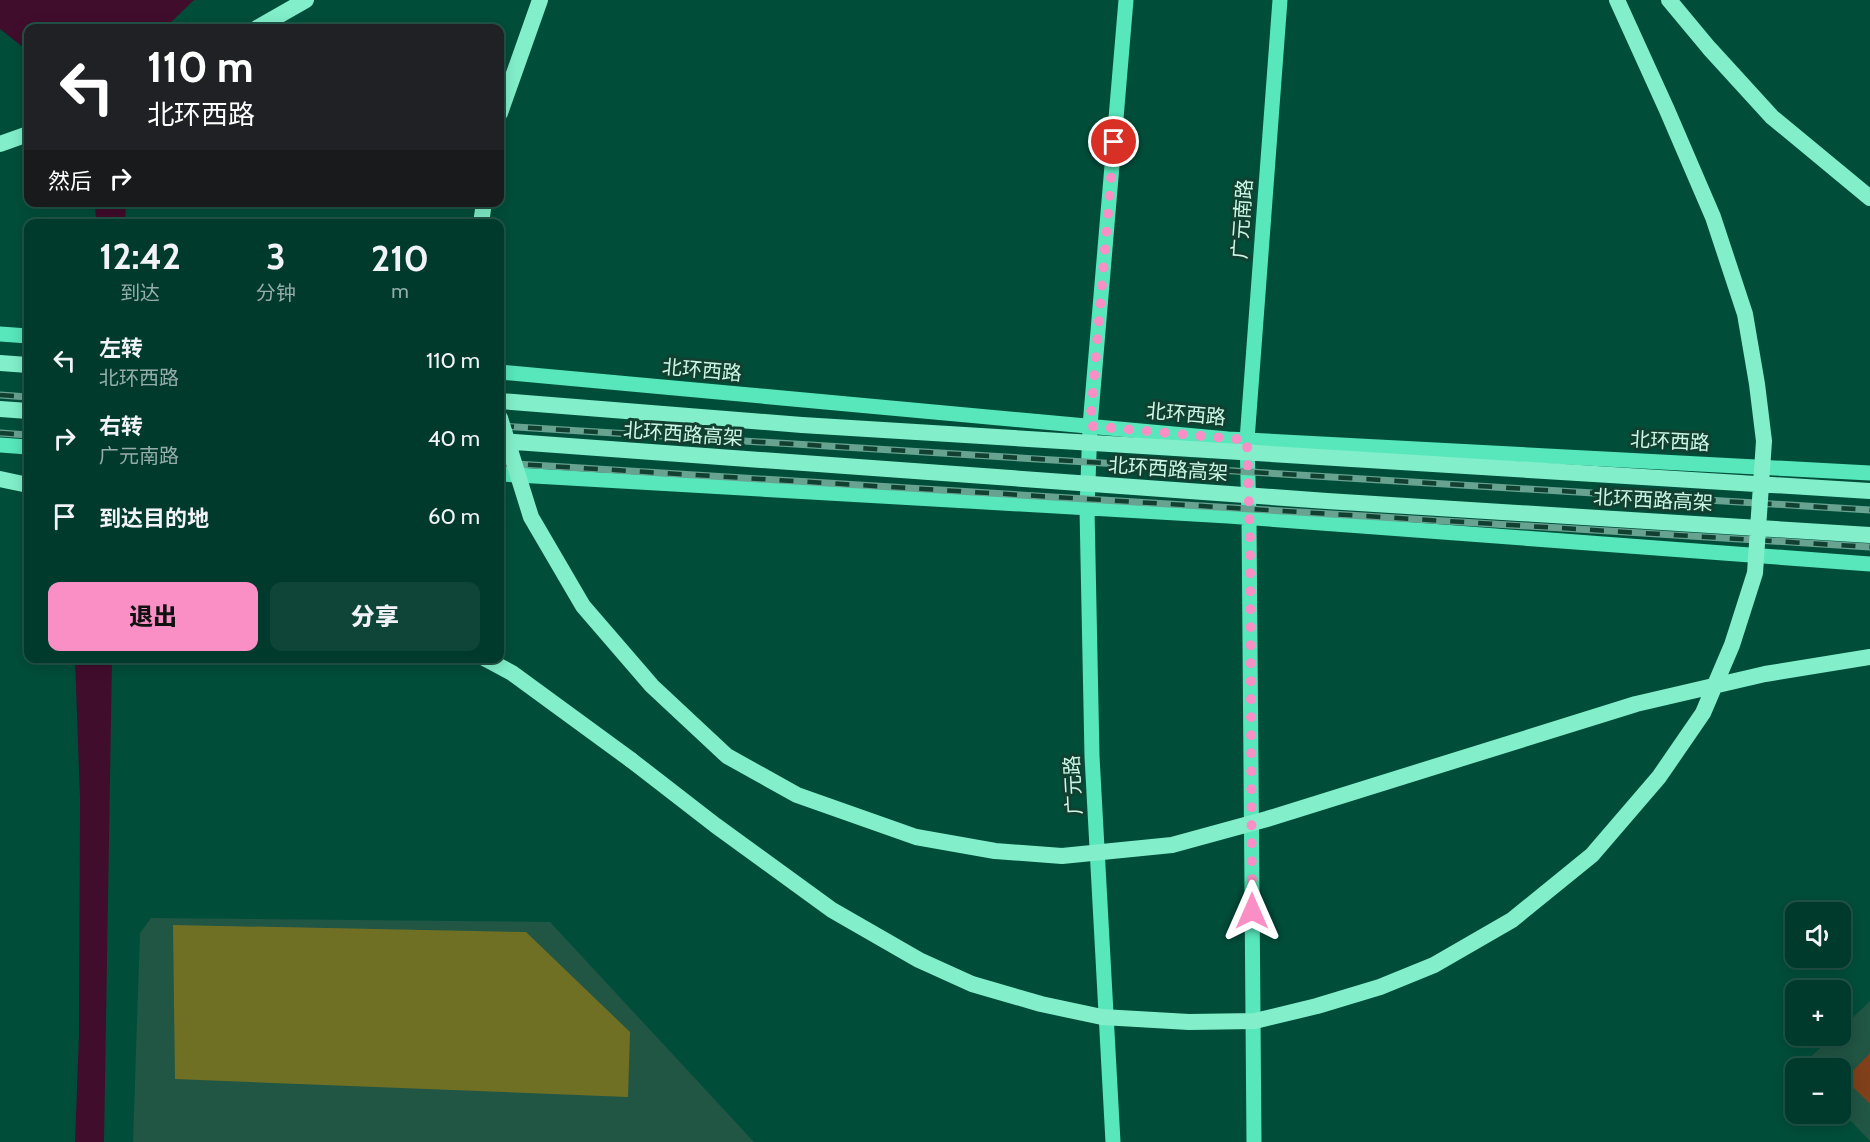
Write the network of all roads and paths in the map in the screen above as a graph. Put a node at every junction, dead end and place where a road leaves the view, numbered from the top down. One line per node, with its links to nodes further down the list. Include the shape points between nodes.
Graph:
1 (306, 0): 7 (highway)
2 (540, 0): 8 (highway)
3 (1126, 0): 20 (main road)
4 (1280, 0): 22 (main road, 广元南路)
5 (1617, 0): 36 (highway, bridge, via 1713,217 1745,314 1764,441 1755,573 1732,645 1702,713 1659,777 1592,855 1512,920 1434,965 1380,987 1255,1021 1102,1017 1041,1004 972,984 919,960 832,910 631,760)
6 (1668, 0): 11 (highway, via 1772,117)
7 (264, 24)
8 (504, 102)
9 (24, 135): 10 (highway)
10 (0, 144)
11 (1870, 198)
12 (5, 334): 13 (main road)
13 (24, 336)
14 (0, 363): 15 (highway)
15 (24, 365)
16 (504, 372): 20 (main road, 北环西路)
17 (504, 401): 30 (highway, 北环西路高架, bridge, via 802,425)
18 (0, 409): 19 (highway)
19 (24, 411)
20 (1090, 426): 22 (main road, 北环西路); 31 (main road, 广元路)
21 (504, 431): 35 (highway, bridge, via 531,517 583,606 652,686 727,756 797,795 916,837 984,849 1062,856 1172,845 1636,704 1765,674)
22 (1247, 440): 26 (main road, 北环西路); 32 (main road)
23 (504, 441): 33 (highway, 北环西路高架, bridge, via 1315,501)
24 (0, 445): 25 (main road)
25 (23, 447)
26 (1870, 473)
27 (504, 474): 31 (main road)
28 (0, 479): 29 (highway)
29 (24, 484)
30 (1870, 491)
31 (1087, 509): 32 (main road); 37 (main road, 广元路, via 1092,756)
32 (1249, 518): 34 (main road); 38 (main road)
33 (1870, 535)
34 (1870, 564)
35 (1870, 657)
36 (492, 663)
37 (1113, 1142)
38 (1254, 1142)

